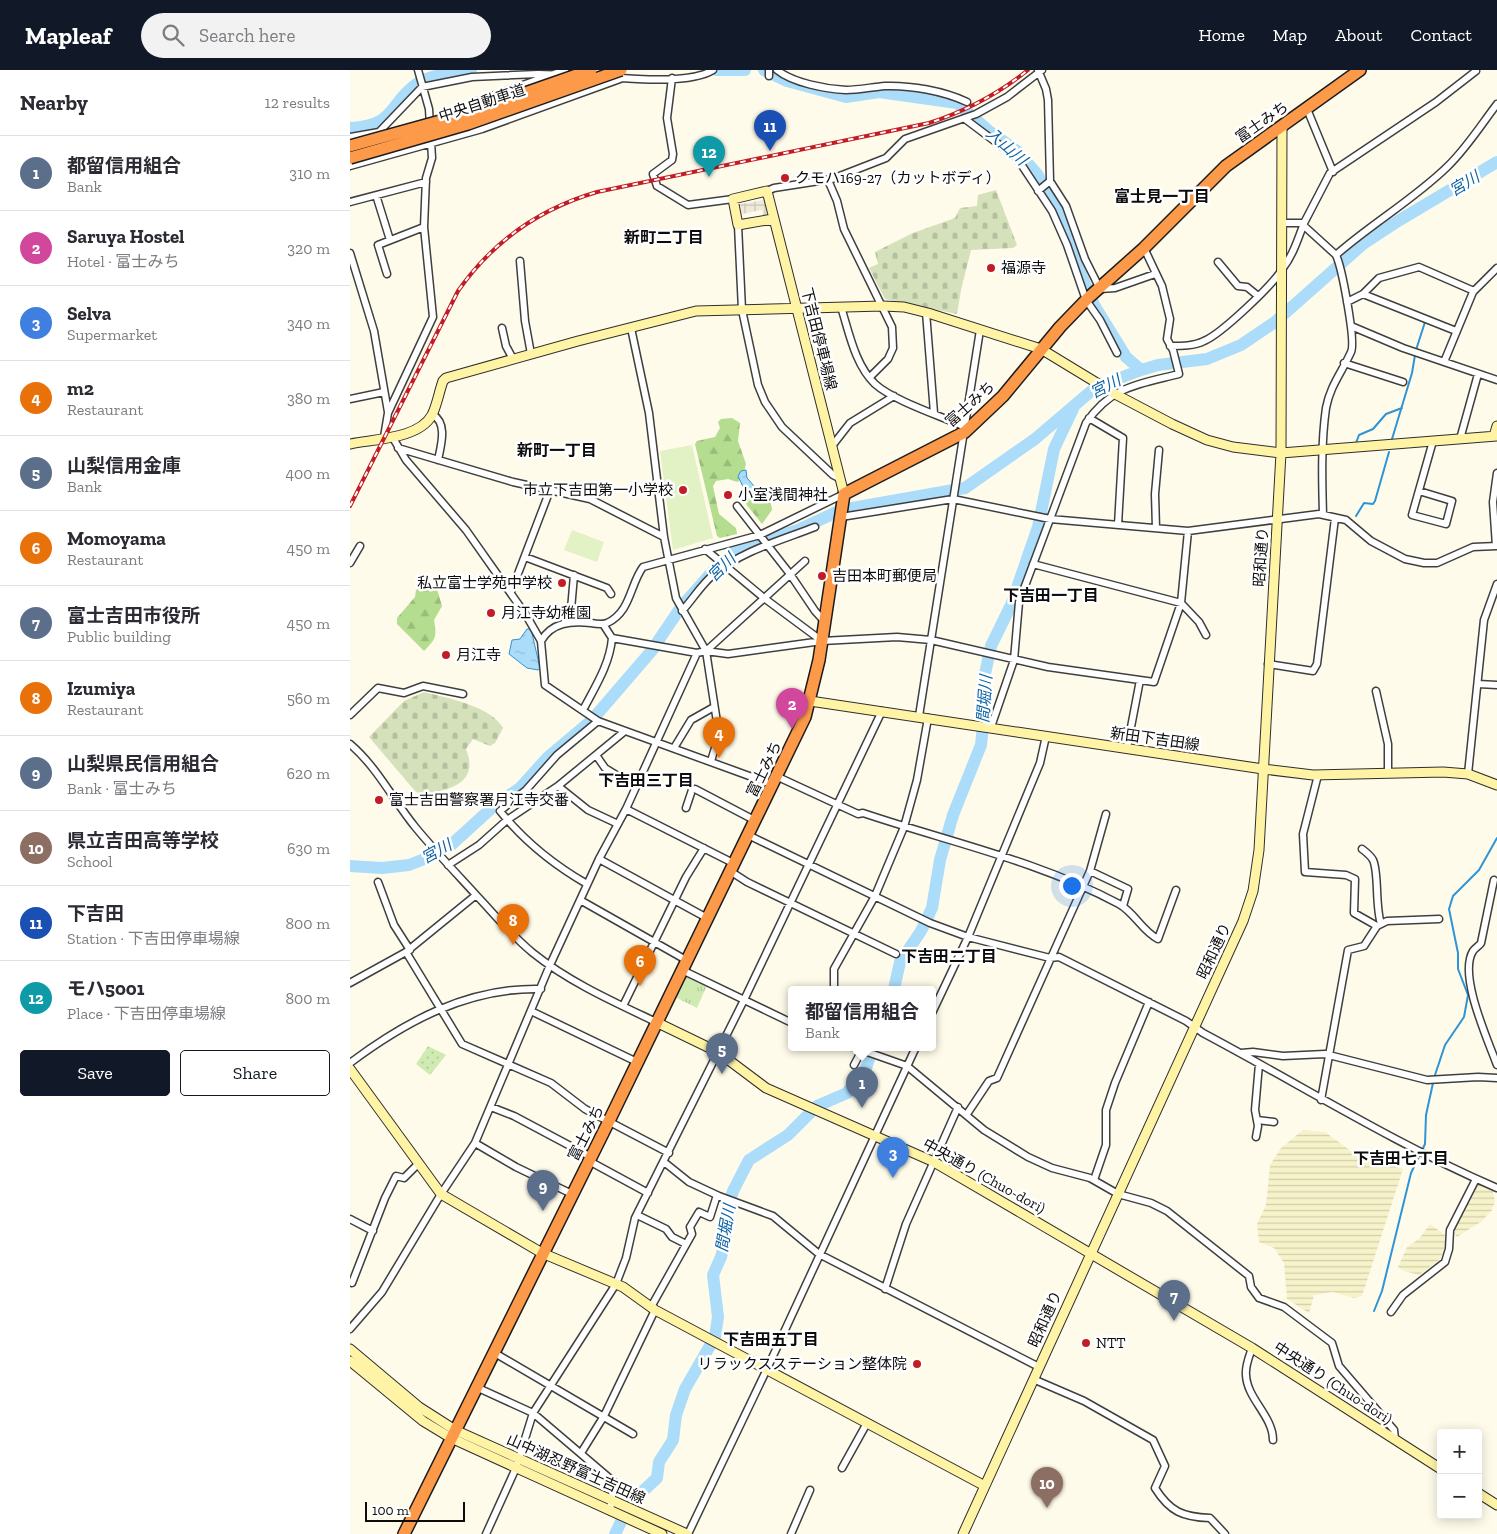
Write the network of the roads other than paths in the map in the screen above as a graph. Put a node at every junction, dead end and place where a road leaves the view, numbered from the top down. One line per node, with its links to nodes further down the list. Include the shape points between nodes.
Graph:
1 (418, 70): 12 (street)
2 (565, 70): 9 (street)
3 (591, 70): 21 (highway, 中央自動車道, bridge, via 462,115)
4 (777, 70): 14 (street, via 789,77 835,89 885,86 952,95)
5 (1360, 70): 16 (highway, 富士みち)
6 (1040, 71): 17 (street, via 1007,97); 27 (street, via 1048,100)
7 (1476, 71): 24 (street)
8 (710, 72): 11 (street)
9 (553, 74): 10 (street); 12 (street, via 472,77); 13 (street)
10 (622, 74): 11 (street); 20 (street, via 482,129); 22 (highway, 中央自動車道, bridge)
11 (672, 78): 31 (street, via 667,118 673,154 672,160 653,174 657,186 688,205)
12 (421, 83): 19 (street, via 379,132); 20 (street, via 428,109)
13 (475, 102)
14 (967, 102)
15 (1497, 104): 41 (street, via 1446,169)
16 (1307, 108): 18 (highway, 富士みち); 24 (street)
17 (967, 118): 25 (street, via 905,139 886,158); 28 (street, via 1017,158)
18 (1282, 126): 34 (street); 39 (highway, 富士みち, via 1226,166)
19 (350, 138)
20 (431, 143): 23 (street); 26 (street, via 432,158)
21 (350, 146)
22 (350, 158)
23 (350, 166)
24 (1332, 172): 35 (street)
25 (828, 180): 29 (street); 53 (street, via 844,229)
26 (426, 182): 30 (street); 37 (street)
27 (1049, 182): 28 (street); 49 (street, via 1066,206 1086,259)
28 (1039, 190): 49 (street)
29 (767, 191): 31 (street); 33 (street, 下吉田停車場線)
30 (376, 195): 32 (street); 38 (street)
31 (733, 199): 36 (street)
32 (350, 202)
33 (773, 219): 36 (street); 55 (street, 下吉田停車場線)
34 (1283, 223): 35 (street); 45 (street)
35 (1304, 224): 41 (street); 45 (street)
36 (738, 225): 56 (street)
37 (424, 227): 38 (street); 78 (street, via 434,317)
38 (390, 240): 46 (street, via 378,245)
39 (1144, 248): 47 (street); 49 (highway, 富士みち)
40 (350, 253): 74 (street, via 374,331)
41 (1336, 256): 52 (street)
42 (520, 261): 66 (street)
43 (1218, 262): 51 (street, via 1238,286 1247,287)
44 (1497, 268): 48 (street)
45 (1283, 269): 51 (street); 93 (street, 昭和通り)
46 (387, 274)
47 (1155, 274): 49 (street); 63 (street, via 1162,286 1170,319 1167,339)
48 (1474, 291): 50 (street, via 1419,267 1379,278); 62 (street)
49 (1092, 293): 64 (highway, 富士みち); 65 (street, via 1100,320)
50 (1363, 294): 52 (street); 62 (street)
51 (1258, 296): 63 (street, via 1206,341)
52 (1347, 302): 58 (street)
53 (883, 306): 54 (street); 57 (street); 71 (street, via 892,327 893,348 888,359)
54 (842, 307): 55 (street); 71 (street, via 856,352)
55 (797, 308): 56 (street); 89 (street, 下吉田停車場線)
56 (742, 310): 60 (street, via 696,312); 96 (street, via 758,385 765,402 792,438)
57 (926, 312): 61 (street); 79 (street)
58 (1351, 326): 68 (street); 69 (street, via 1353,350)
59 (502, 328): 67 (street)
60 (631, 328): 66 (street); 112 (street, via 649,413)
61 (980, 330): 64 (street); 83 (street)
62 (1456, 331): 68 (street)
63 (1172, 348): 75 (street, via 1179,374 1127,387)
64 (1041, 349): 75 (street); 83 (highway, 富士みち, via 1003,396)
65 (1117, 353)
66 (531, 354): 67 (street)
67 (513, 359): 80 (street, via 446,378)
68 (1444, 362): 70 (street)
69 (1344, 363): 73 (street); 92 (street, via 1330,388)
70 (1478, 374): 72 (street); 86 (street)
71 (870, 377): 76 (street)
72 (1497, 380)
73 (1403, 382)
74 (384, 392): 77 (street); 78 (street)
75 (1115, 394): 81 (street); 93 (street, via 1207,440)
76 (894, 396): 79 (street); 89 (street, via 850,423)
77 (350, 399)
78 (388, 413): 85 (street)
79 (934, 413): 83 (street)
80 (432, 414): 85 (street, via 421,426); 94 (street, via 439,419 442,428)
81 (1089, 418): 104 (street); 107 (street, via 1124,438)
82 (1497, 426): 84 (street)
83 (965, 430): 99 (highway, 富士みち); 100 (street)
84 (1495, 436): 86 (street)
85 (389, 438): 88 (street); 90 (street)
86 (1460, 439): 87 (street)
87 (1432, 441): 92 (street); 98 (street)
88 (350, 444)
89 (832, 446): 96 (street, 下吉田停車場線)
90 (398, 448): 94 (street); 126 (street, via 466,530)
91 (1159, 450): 109 (street)
92 (1323, 450): 93 (street); 102 (street)
93 (1281, 453): 106 (street, 昭和通り)
94 (438, 460): 97 (street)
95 (1497, 473): 115 (street, via 1493,502)
96 (839, 478): 99 (street, 下吉田停車場線)
97 (550, 490): 112 (street, via 590,499); 117 (street)
98 (1419, 492): 98 (street, via 1412,515 1446,524 1452,501)
99 (843, 497): 103 (highway, 富士みち); 111 (street)
100 (953, 498): 103 (street); 104 (street); 136 (street)
101 (737, 506): 111 (street)
102 (1323, 515): 105 (street); 106 (street)
103 (841, 516): 132 (highway, 富士みち)
104 (1047, 518): 107 (street); 121 (street)
105 (1335, 518): 115 (street, via 1346,520 1371,541 1405,559 1424,563 1437,563 1473,547); 142 (street, via 1317,664 1313,671)
106 (1277, 520): 110 (street); 142 (street, 昭和通り)
107 (1118, 525): 109 (street)
108 (815, 527): 113 (street)
109 (1156, 528): 110 (street)
110 (1188, 531): 129 (street)
111 (760, 535): 113 (street); 116 (street)
112 (664, 537): 118 (street)
113 (768, 545): 122 (street); 123 (street)
114 (360, 546): 120 (street)
115 (1497, 546)
116 (704, 549): 118 (street); 122 (street)
117 (525, 557): 124 (street); 126 (street)
118 (668, 559): 130 (street); 133 (street, via 643,566 631,597 616,617)
119 (805, 561): 123 (street)
120 (350, 563)
121 (1033, 564): 129 (street); 141 (street, via 1019,602)
122 (725, 566): 128 (street); 130 (street)
123 (790, 574): 128 (street); 132 (street)
124 (574, 576): 127 (street, via 607,588); 131 (street)
125 (1497, 584): 144 (street, via 1484,620)
126 (511, 592): 137 (street)
127 (612, 594)
128 (764, 598): 138 (street); 139 (street)
129 (1182, 603): 134 (street); 143 (street, via 1154,682)
130 (682, 611): 139 (street)
131 (570, 621): 133 (street); 137 (street, via 545,633)
132 (824, 621): 138 (highway, 富士みち)
133 (603, 624): 135 (street)
134 (1206, 635)
135 (612, 638): 140 (street); 151 (street, via 606,665)
136 (931, 640): 138 (street, via 897,637); 141 (street); 153 (street)
137 (541, 641): 151 (street, via 545,685)
138 (822, 641): 139 (street, via 734,654); 148 (highway, 富士みち)
139 (706, 651): 140 (street); 149 (street)
140 (697, 653): 158 (street)
141 (1014, 660): 143 (street); 155 (street)
142 (1268, 664): 164 (street, 昭和通り)
143 (1140, 680): 161 (street)
144 (1478, 684): 145 (street); 166 (street)
145 (1497, 685)
146 (1376, 691): 165 (street, via 1388,744)
147 (463, 694): 152 (street, via 423,686 404,694 378,688)
148 (810, 701): 150 (street, 新田下吉田線); 168 (highway, 富士みち)
149 (714, 707): 160 (street, via 691,720); 163 (street, via 719,735)
150 (882, 711): 153 (street, 新田下吉田線); 172 (street)
151 (585, 712): 154 (street)
152 (350, 715)
153 (924, 717): 155 (street, 新田下吉田線); 179 (street, via 917,780)
154 (597, 720): 156 (street); 176 (street, via 557,755 526,790 500,810)
155 (987, 727): 157 (street, 新田下吉田線)
156 (626, 731): 158 (street); 162 (street)
157 (1046, 736): 161 (street, 新田下吉田線); 183 (street, via 1040,763)
158 (656, 741): 160 (street); 171 (street)
159 (351, 747): 185 (street, 中央通り (Chuo-dori), via 375,769 403,811)
160 (674, 748): 163 (street)
161 (1127, 748): 164 (street, 新田下吉田線)
162 (596, 755): 170 (street); 171 (street, via 605,768)
163 (711, 762): 168 (street)
164 (1263, 769): 167 (street, 新田下吉田線); 222 (street, 昭和通り, via 1259,850 1253,891 1243,921)
165 (1388, 773): 166 (street, 新田下吉田線); 167 (street, 新田下吉田線)
166 (1468, 774): 169 (street, 新田下吉田線)
167 (1318, 775): 202 (street, via 1303,834 1305,872 1354,878 1354,912)
168 (776, 781): 172 (street); 177 (highway, 富士みち)
169 (1497, 785)
170 (558, 786): 176 (street); 178 (street, via 588,810)
171 (636, 787): 174 (street)
172 (838, 806): 179 (street); 186 (street)
173 (686, 808): 177 (street, via 695,789)
174 (626, 809): 178 (street); 181 (street)
175 (1106, 814): 188 (street)
176 (507, 820): 185 (street); 191 (street, via 553,862)
177 (756, 821): 180 (highway, 富士みち)
178 (618, 824): 184 (street)
179 (904, 827): 183 (street); 195 (street)
180 (748, 834): 186 (street); 187 (highway, 富士みち)
181 (704, 848): 187 (street); 197 (street)
182 (1362, 849): 202 (street, via 1375,865)
183 (1001, 856): 192 (street); 204 (street)
184 (599, 859): 191 (street); 197 (street)
185 (448, 865): 194 (street, 中央通り (Chuo-dori))
186 (809, 865): 195 (street); 198 (street)
187 (732, 867): 198 (street, via 747,882); 200 (highway, 富士みち)
188 (1090, 872): 192 (street); 199 (street, via 1128,890)
189 (1494, 880): 235 (street, via 1482,943 1473,950 1469,971 1471,991)
190 (378, 882): 206 (street)
191 (588, 884): 196 (street)
192 (1083, 887): 199 (street); 208 (street)
193 (1176, 890): 199 (street, via 1158,940 1149,935)
194 (476, 895): 206 (street); 209 (street, 中央通り (Chuo-dori), via 510,931)
195 (876, 896): 203 (street); 204 (street, via 930,923)
196 (580, 900): 205 (street); 209 (street)
197 (675, 900): 200 (street); 205 (street)
198 (789, 902): 203 (street); 214 (street)
199 (1123, 906)
200 (707, 918): 210 (highway, 富士みち)
201 (1439, 919): 202 (street, via 1397,919)
202 (1379, 925): 228 (street, via 1364,946 1348,950)
203 (853, 934): 207 (street); 212 (street, via 834,969)
204 (968, 937): 208 (street); 216 (street)
205 (654, 943): 210 (street); 217 (street)
206 (408, 951): 211 (street); 218 (street)
207 (896, 954)
208 (1050, 958): 215 (street, via 1058,957); 241 (street, via 997,1078 989,1081)
209 (550, 965): 213 (street); 217 (street, 中央通り (Chuo-dori))
210 (684, 965): 214 (street); 221 (highway, 富士みち)
211 (350, 983)
212 (834, 986)
213 (541, 989): 218 (street, via 514,988 474,996); 219 (street)
214 (744, 1000): 220 (street); 226 (street)
215 (1149, 1002): 222 (street); 254 (street, via 1106,1110 1106,1145)
216 (936, 1005)
217 (623, 1006): 221 (street, 中央通り (Chuo-dori))
218 (440, 1009): 230 (street, via 383,1039); 232 (street, via 462,1044)
219 (531, 1011): 229 (street); 232 (street)
220 (788, 1021)
221 (656, 1022): 226 (street, 中央通り (Chuo-dori)); 229 (highway, 富士みち)
222 (1194, 1026): 227 (street); 259 (street, 昭和通り)
223 (860, 1051): 233 (street)
224 (867, 1051): 234 (street)
225 (914, 1051): 234 (street)
226 (718, 1052): 245 (street, 中央通り (Chuo-dori), via 766,1088); 248 (street)
227 (1241, 1053): 228 (street); 231 (street)
228 (1329, 1055): 237 (street, via 1427,1080); 238 (street)
229 (637, 1062): 243 (highway, 富士みち)
230 (350, 1063)
231 (1259, 1064): 238 (street); 242 (street)
232 (509, 1065): 239 (street); 243 (street, via 551,1083)
233 (854, 1065)
234 (907, 1066): 240 (street); 245 (street)
235 (1497, 1066)
236 (350, 1069): 252 (street)
237 (1497, 1078)
238 (1321, 1100): 253 (street)
239 (491, 1107): 247 (street); 249 (street, via 514,1116)
240 (958, 1107): 241 (street); 251 (street)
241 (967, 1114): 254 (street, via 984,1130 1028,1157)
242 (1257, 1120): 244 (street); 246 (street)
243 (609, 1121): 248 (street); 249 (highway, 富士みち)
244 (1274, 1122)
245 (876, 1135): 251 (street, 中央通り (Chuo-dori)); 267 (street)
246 (1256, 1137)
247 (475, 1143): 257 (street); 258 (street)
248 (669, 1153): 250 (street)
249 (590, 1159): 256 (street); 258 (highway, 富士みち)
250 (664, 1162): 256 (street); 260 (street, via 689,1182)
251 (934, 1162): 265 (street, 中央通り (Chuo-dori)); 270 (street, via 906,1224)
252 (420, 1163): 257 (street); 263 (street, via 404,1178 396,1176)
253 (1476, 1179): 255 (street); 272 (street, via 1450,1230 1445,1262 1403,1295)
254 (1094, 1180): 259 (street)
255 (1497, 1188)
256 (648, 1193): 261 (street)
257 (441, 1194): 266 (street); 273 (street, via 382,1292)
258 (572, 1194): 266 (highway, 富士みち)
259 (1118, 1194): 265 (street, 昭和通り); 288 (street, via 1151,1203 1177,1218 1249,1276 1259,1298 1284,1307 1332,1343 1339,1366 1394,1430)
260 (718, 1196): 264 (street, via 710,1217 699,1212 690,1226 692,1234); 267 (street, via 773,1216)
261 (637, 1215): 264 (street); 269 (street)
262 (350, 1219): 263 (street)
263 (373, 1231): 268 (street)
264 (686, 1244): 271 (street)
265 (1091, 1252): 274 (street, 中央通り (Chuo-dori)); 278 (street, 昭和通り)
266 (542, 1253): 269 (street); 276 (highway, 富士みち)
267 (819, 1254): 270 (street); 279 (street)
268 (352, 1283)
269 (616, 1284): 271 (street); 281 (street)
270 (885, 1289): 278 (street)
271 (653, 1309): 279 (street); 284 (street)
272 (1391, 1312)
273 (350, 1329)
274 (1252, 1348): 288 (street, 中央通り (Chuo-dori)); 289 (street, via 1246,1364 1248,1385 1273,1430)
275 (350, 1349): 286 (street)
276 (493, 1352): 281 (street); 282 (highway, 富士みち)
277 (350, 1361): 286 (street, via 423,1421)
278 (1039, 1368): 280 (street, 昭和通り)
279 (766, 1371): 285 (street); 304 (street)
280 (1033, 1379): 295 (street, 昭和通り); 307 (street, via 1084,1401 1154,1440 1165,1466 1156,1488 1164,1501 1188,1517 1210,1518)
281 (552, 1385): 283 (street); 284 (street)
282 (476, 1387): 283 (street); 286 (highway, 富士みち)
283 (533, 1413): 290 (street); 291 (street)
284 (604, 1416): 287 (street); 290 (street)
285 (867, 1423): 294 (street); 295 (street)
286 (453, 1434): 291 (street, 山中湖忍野富士吉田線); 293 (street, 山中湖忍野富士吉田線); 301 (highway, 富士みち)
287 (633, 1434)
288 (1395, 1439): 292 (street, 中央通り (Chuo-dori))
289 (1273, 1440)
290 (581, 1453): 298 (street, via 614,1482)
291 (520, 1459): 293 (street); 298 (street, 山中湖忍野富士吉田線)
292 (1437, 1466)
293 (516, 1468): 300 (street, 山中湖忍野富士吉田線); 302 (street)
294 (842, 1468)
295 (985, 1486): 306 (street, 昭和通り)
296 (810, 1490): 305 (street)
297 (1482, 1496): 299 (street)
298 (612, 1500): 300 (street); 304 (street, 山中湖忍野富士吉田線)
299 (1497, 1505)
300 (613, 1512): 303 (street, 山中湖忍野富士吉田線)
301 (404, 1534)
302 (486, 1534)
303 (662, 1534)
304 (687, 1534)
305 (791, 1534)
306 (963, 1534)
307 (1225, 1534)

